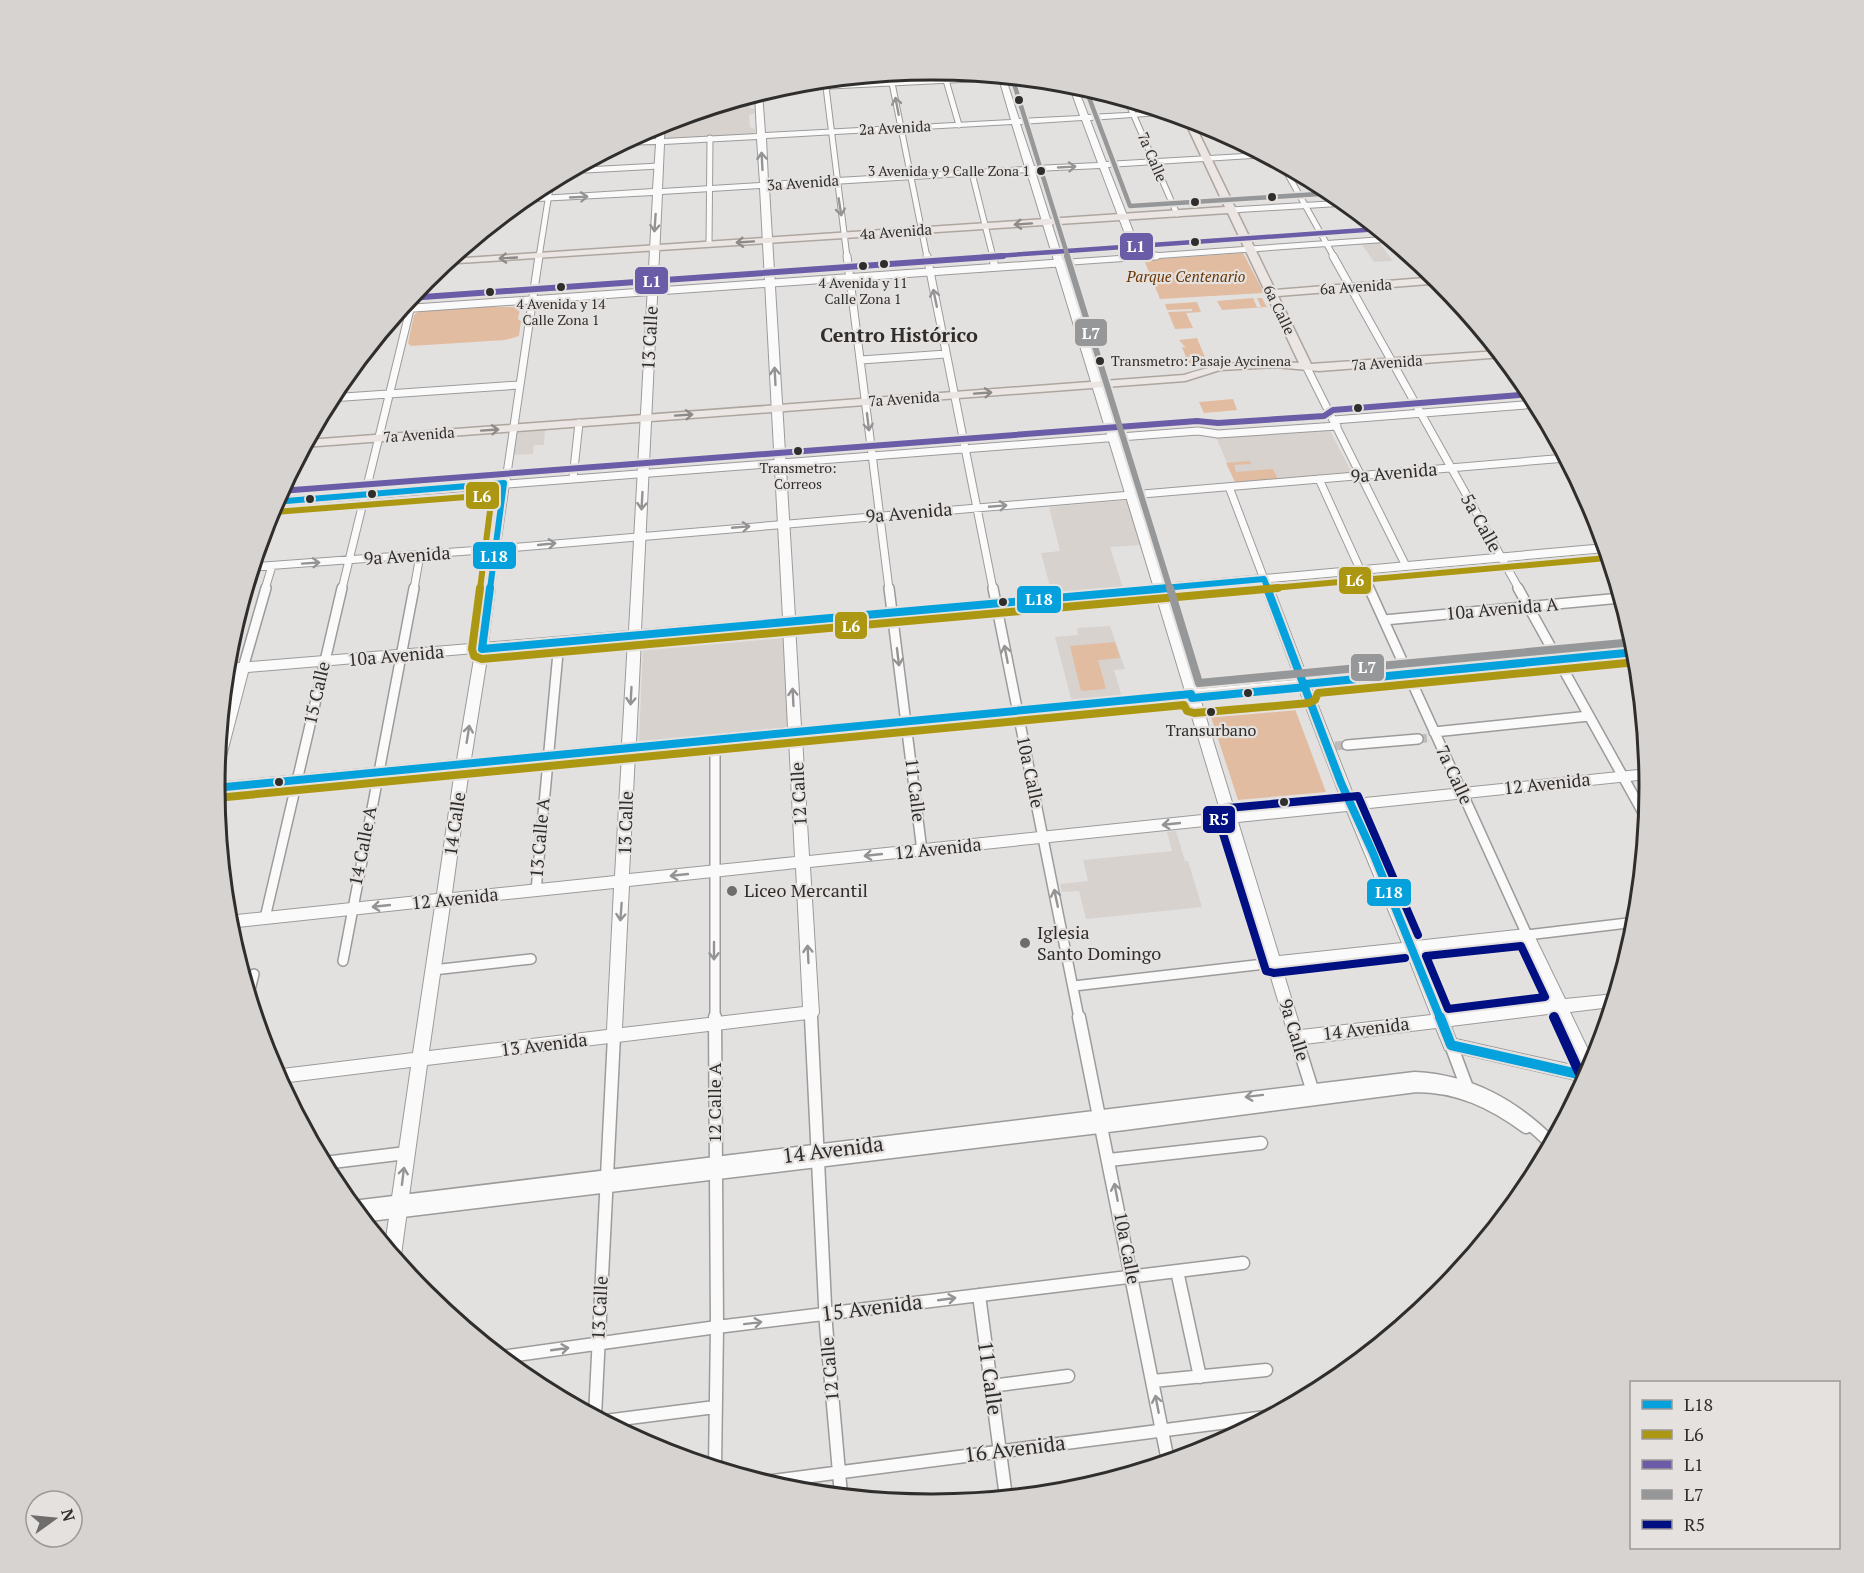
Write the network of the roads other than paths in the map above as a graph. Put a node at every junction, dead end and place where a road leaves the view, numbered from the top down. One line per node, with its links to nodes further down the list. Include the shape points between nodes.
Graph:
1 (942, 80): 3 (street)
2 (946, 80): 14 (street)
3 (892, 83): 5 (street); 15 (street, 10a Calle, one-way to 3)
4 (1003, 84): 13 (street, 9a Calle)
5 (838, 86)
6 (826, 88): 17 (street, 11 Calle)
7 (1076, 95): 12 (street)
8 (759, 101): 19 (street, 12 Calle)
9 (1131, 109): 11 (street, 7a Calle)
10 (1148, 114): 11 (street, 2a Avenida)
11 (1134, 115): 12 (street, 2a Avenida); 25 (street, 7a Calle)
12 (1085, 117): 13 (street, 2a Avenida); 26 (street)
13 (1016, 121): 14 (street, 2a Avenida); 28 (street, 9a Calle)
14 (959, 124): 15 (street, 2a Avenida)
15 (901, 128): 17 (street, 2a Avenida); 32 (street, 10a Calle)
16 (1191, 129): 24 (main road, 6a Calle)
17 (832, 132): 19 (street, 2a Avenida); 33 (street, 11 Calle)
18 (660, 133): 21 (street, 13 Calle)
19 (761, 136): 20 (street, 2a Avenida); 34 (street, 12 Calle, one-way to 19)
20 (710, 138): 21 (street, 2a Avenida); 35 (street)
21 (660, 141): 22 (street, 2a Avenida); 27 (street, 13 Calle)
22 (640, 142)
23 (1252, 156): 24 (street, 3a Avenida)
24 (1206, 158): 25 (street, 3a Avenida); 42 (main road, 6a Calle)
25 (1154, 162): 26 (street, 3a Avenida); 43 (street, 7a Calle)
26 (1103, 165): 28 (street, 3a Avenida, one-way to 26); 44 (street)
27 (659, 166): 29 (street); 36 (street, 13 Calle)
28 (1029, 169): 30 (street, 3a Avenida); 45 (street, 9a Calle)
29 (586, 170)
30 (972, 173): 32 (street, 3a Avenida); 46 (street)
31 (1288, 175): 41 (street, 5a Calle)
32 (911, 176): 33 (street, 3a Avenida); 47 (street, 10a Calle)
33 (836, 181): 34 (street, 3a Avenida); 48 (street, 11 Calle, one-way to 48)
34 (764, 186): 35 (street, 3a Avenida); 49 (street, 12 Calle)
35 (710, 189): 36 (street, 3a Avenida); 51 (street)
36 (657, 192): 39 (street, 3a Avenida, one-way to 36); 53 (street, 13 Calle, one-way to 53)
37 (549, 193): 39 (street, 14 Calle)
38 (539, 199): 39 (street, 3a Avenida)
39 (548, 199): 55 (street, 14 Calle)
40 (1331, 203): 41 (street, 4a Avenida)
41 (1305, 206): 42 (street, 4a Avenida); 52 (street, 5a Calle)
42 (1231, 210): 43 (main road, 4a Avenida); 54 (main road, 6a Calle)
43 (1176, 214): 44 (main road, 4a Avenida)
44 (1124, 218): 45 (main road, 4a Avenida); 56 (street)
45 (1047, 222): 46 (main road, 4a Avenida, one-way to 46); 58 (street, 9a Calle)
46 (986, 226): 47 (main road, 4a Avenida); 59 (street)
47 (921, 230): 48 (main road, 4a Avenida); 60 (street, 10a Calle)
48 (844, 235): 49 (main road, 4a Avenida); 61 (street, 11 Calle)
49 (767, 240): 51 (main road, 4a Avenida, one-way to 51); 63 (street, 12 Calle)
50 (1379, 240): 52 (street)
51 (710, 244): 53 (main road, 4a Avenida)
52 (1326, 244): 54 (street); 64 (street, 5a Calle)
53 (653, 248): 55 (main road, 4a Avenida); 65 (street, 13 Calle)
54 (1249, 249): 56 (street); 66 (main road, 6a Calle)
55 (539, 256): 57 (main road, 4a Avenida, one-way to 57); 67 (street, 14 Calle)
56 (1138, 257): 58 (street)
57 (459, 261)
58 (1059, 263): 59 (street); 75 (street, 9a Calle)
59 (995, 267): 60 (street)
60 (930, 271): 61 (street); 70 (street, 10a Calle, one-way to 60)
61 (850, 277): 63 (street); 72 (street, 11 Calle)
62 (1426, 281): 64 (main road, 6a Avenida)
63 (770, 283): 65 (street); 82 (street, 12 Calle, one-way to 63)
64 (1350, 287): 66 (main road, 6a Avenida); 73 (street, 5a Calle)
65 (652, 291): 67 (street); 84 (street, 13 Calle)
66 (1271, 293): 74 (main road, 6a Calle)
67 (532, 300): 68 (street); 76 (street, 14 Calle)
68 (412, 308)
69 (409, 310): 77 (street, 15 Calle)
70 (946, 354): 72 (street); 78 (street, 10a Calle)
71 (1492, 355): 73 (main road, 7a Avenida)
72 (861, 360): 80 (street, 11 Calle)
73 (1392, 362): 74 (main road, 7a Avenida); 83 (street, 5a Calle)
74 (1306, 366): 75 (main road, 7a Avenida, via 1219,367 1185,378); 86 (street, 6a Calle)
75 (1096, 384): 78 (main road, 7a Avenida, one-way to 75); 88 (street, 9a Calle)
76 (519, 385): 77 (street); 87 (street, 14 Calle)
77 (389, 394): 79 (street); 89 (street, 15 Calle)
78 (954, 395): 80 (main road, 7a Avenida); 91 (street, 10a Calle)
79 (342, 397)
80 (866, 402): 82 (main road, 7a Avenida); 92 (street, 11 Calle, one-way to 92)
81 (1527, 405): 83 (street)
82 (777, 408): 84 (main road, 7a Avenida, one-way to 82); 94 (street, 12 Calle)
83 (1420, 412): 86 (street); 95 (street, 5a Calle)
84 (646, 418): 85 (main road, 7a Avenida); 96 (street, 13 Calle)
85 (579, 423): 87 (main road, 7a Avenida); 98 (street)
86 (1336, 423): 88 (street, via 1218,434 1198,431); 97 (street, 6a Calle)
87 (512, 428): 89 (main road, 7a Avenida, one-way to 87); 100 (street, 14 Calle)
88 (1114, 437): 91 (street); 103 (street, 9a Calle)
89 (378, 438): 90 (main road, 7a Avenida); 102 (street, 15 Calle)
90 (314, 443)
91 (964, 449): 92 (street); 105 (street, 10a Calle)
92 (872, 455): 94 (street); 106 (street, 11 Calle)
93 (1558, 459): 95 (street, 9a Avenida)
94 (780, 463): 96 (street); 107 (street, 12 Calle)
95 (1450, 468): 97 (street, 9a Avenida); 112 (street, 5a Calle)
96 (643, 473): 98 (street); 108 (street, 13 Calle, one-way to 108)
97 (1362, 476): 99 (street, 9a Avenida); 115 (street, 6a Calle)
98 (573, 478): 100 (street)
99 (1319, 479): 101 (street, 9a Avenida); 117 (street, 7a Calle)
100 (504, 483): 102 (street); 109 (street, 14 Calle)
101 (1229, 487): 103 (street, 9a Avenida); 118 (street)
102 (364, 495): 104 (street); 113 (street, 15 Calle)
103 (1132, 495): 105 (street, 9a Avenida, one-way to 103); 119 (street, 9a Calle)
104 (286, 501)
105 (978, 507): 106 (street, 9a Avenida); 121 (street, 10a Calle)
106 (880, 516): 107 (street, 9a Avenida); 123 (street, 11 Calle)
107 (783, 524): 108 (street, 9a Avenida, one-way to 107); 125 (street, 12 Calle)
108 (640, 535): 109 (street, 9a Avenida, one-way to 108); 126 (street, 13 Calle)
109 (495, 549): 111 (street, 9a Avenida); 128 (street, 14 Calle)
110 (1597, 549): 112 (street, 10a Avenida)
111 (420, 555): 113 (street, 9a Avenida); 130 (street, 14 Calle A)
112 (1500, 557): 115 (street, 10a Avenida); 122 (street, 5a Calle)
113 (348, 560): 114 (street, 9a Avenida, one-way to 113); 132 (street, 15 Calle)
114 (272, 566): 116 (street, 9a Avenida); 134 (street)
115 (1406, 566): 117 (street, 10a Avenida)
116 (261, 567)
117 (1361, 570): 118 (street, 10a Avenida); 124 (street, 7a Calle)
118 (1264, 579): 119 (street, 10a Avenida); 136 (street)
119 (1160, 589): 121 (street, 10a Avenida); 137 (street, 9a Calle)
120 (1613, 599): 122 (street, 10a Avenida A)
121 (997, 604): 123 (street, 10a Avenida); 138 (street, 10a Calle, one-way to 121)
122 (1528, 606): 124 (street, 10a Avenida A); 131 (street, 5a Calle)
123 (892, 613): 125 (street, 10a Avenida); 141 (street, 11 Calle, one-way to 141)
124 (1383, 620): 135 (street, 7a Calle)
125 (789, 622): 126 (street, 10a Avenida); 142 (street, 12 Calle, one-way to 125)
126 (635, 635): 127 (street, 10a Avenida); 147 (street, 13 Calle, one-way to 147)
127 (559, 642): 128 (street, 10a Avenida); 148 (street, 13 Calle A)
128 (482, 649): 130 (street, 10a Avenida); 149 (street, 14 Calle, one-way to 128)
129 (1626, 653): 131 (street)
130 (402, 655): 132 (street, 10a Avenida); 150 (street, 14 Calle A)
131 (1558, 659): 135 (street); 139 (street, 5a Calle)
132 (324, 662): 134 (street, 10a Avenida); 153 (street, 15 Calle)
133 (236, 668): 134 (street, 10a Avenida)
134 (243, 668): 140 (street)
135 (1407, 674): 136 (street); 143 (street, 7a Calle)
136 (1305, 684): 137 (street); 157 (street)
137 (1191, 694): 138 (street); 158 (street, 9a Calle)
138 (1017, 711): 141 (street); 159 (street, 10a Calle)
139 (1589, 716): 143 (street); 152 (street, 5a Calle)
140 (229, 721)
141 (906, 722): 142 (street); 160 (street, 11 Calle)
142 (795, 732): 145 (street); 161 (street, 12 Calle)
143 (1433, 736): 155 (street, 7a Calle)
144 (1418, 739): 146 (street)
145 (715, 740): 147 (street); 162 (street, 12 Calle A)
146 (1347, 746)
147 (629, 748): 148 (street); 163 (street, 13 Calle)
148 (547, 756): 149 (street); 164 (street, 13 Calle A)
149 (463, 764): 150 (street); 165 (street, 14 Calle)
150 (378, 772): 153 (street); 166 (street, 14 Calle A)
151 (1639, 775): 152 (street, 12 Avenida)
152 (1623, 776): 155 (street, 12 Avenida); 156 (street, 5a Calle)
153 (298, 780): 154 (street); 167 (street, 15 Calle)
154 (225, 787)
155 (1462, 793): 157 (street, 12 Avenida); 170 (street, 7a Calle)
156 (1638, 804)
157 (1352, 805): 158 (street, 12 Avenida); 171 (street)
158 (1229, 818): 159 (street, 12 Avenida, one-way to 159); 174 (street, 9a Calle)
159 (1043, 838): 160 (street, 12 Avenida); 178 (street, 10a Calle, one-way to 159)
160 (922, 850): 161 (street, 12 Avenida, one-way to 161)
161 (803, 862): 162 (street, 12 Avenida); 181 (street, 12 Calle, one-way to 161)
162 (714, 872): 163 (street, 12 Avenida, one-way to 163); 183 (street, 12 Calle A, one-way to 183)
163 (623, 881): 164 (street, 12 Avenida); 184 (street, 13 Calle, one-way to 184)
164 (536, 891): 165 (street, 12 Avenida)
165 (444, 900): 166 (street, 12 Avenida, one-way to 166); 175 (street, 14 Calle)
166 (351, 909): 167 (street, 12 Avenida); 173 (street, 14 Calle A)
167 (265, 918): 168 (street, 12 Avenida)
168 (238, 921)
169 (1625, 923): 170 (street)
170 (1527, 935): 171 (street); 180 (street, 7a Calle)
171 (1411, 947): 174 (street); 182 (street)
172 (531, 959): 175 (street)
173 (343, 961)
174 (1273, 963): 178 (street); 185 (street, 9a Calle)
175 (434, 970): 188 (street, 14 Calle)
176 (254, 974): 177 (street)
177 (252, 980)
178 (1074, 986): 193 (street, 10a Calle)
179 (1605, 1001): 180 (street, 14 Avenida)
180 (1561, 1006): 182 (street, 14 Avenida); 187 (street, 7a Calle)
181 (812, 1013): 183 (street, 13 Avenida); 198 (street, 12 Calle)
182 (1441, 1020): 185 (street, 14 Avenida); 186 (street)
183 (714, 1024): 184 (street, 13 Avenida); 201 (street, 12 Calle A)
184 (614, 1036): 188 (street, 13 Avenida); 202 (street, 13 Calle)
185 (1296, 1038): 192 (street, 9a Calle)
186 (1451, 1045): 189 (street); 191 (street)
187 (1585, 1058)
188 (420, 1059): 190 (street, 13 Avenida); 197 (street, 14 Calle)
189 (1577, 1074)
190 (287, 1075)
191 (1466, 1085): 192 (street, 14 Avenida, via 1436,1078); 194 (street, 14 Avenida, via 1517,1112)
192 (1312, 1089): 193 (street, 14 Avenida, one-way to 193)
193 (1102, 1121): 196 (street, via 1426,1085 1466,1093 1488,1103 1518,1120); 198 (street, 14 Avenida); 199 (street, 10a Calle)
194 (1545, 1138)
195 (1261, 1143): 199 (street)
196 (1542, 1143)
197 (406, 1153): 200 (street); 203 (street, 14 Calle, one-way to 197)
198 (817, 1156): 201 (street, 14 Avenida); 211 (street, 12 Calle)
199 (1110, 1160): 209 (street, 10a Calle, one-way to 199)
200 (333, 1162)
201 (715, 1169): 202 (street, 14 Avenida); 212 (street, 12 Calle A)
202 (606, 1182): 203 (street, 14 Avenida); 213 (street, 13 Calle)
203 (399, 1206): 204 (street, 14 Avenida); 205 (street, 14 Avenida); 206 (street, 14 Calle)
204 (364, 1207)
205 (369, 1214)
206 (394, 1246)
207 (1244, 1263): 208 (street, 15 Avenida)
208 (1177, 1271): 209 (street, 15 Avenida); 217 (street)
209 (1132, 1276): 210 (street, 15 Avenida); 218 (street, 10a Calle)
210 (980, 1294): 211 (street, 15 Avenida, one-way to 210); 219 (street, 11 Calle)
211 (825, 1314): 212 (street, 15 Avenida, one-way to 211); 228 (street, 12 Calle)
212 (717, 1327): 213 (street, 15 Avenida); 220 (street, 12 Calle A)
213 (598, 1344): 214 (street, 15 Avenida, one-way to 213); 221 (street, 13 Calle)
214 (514, 1355)
215 (1266, 1370): 217 (street)
216 (1068, 1376): 219 (street)
217 (1200, 1377): 218 (street)
218 (1153, 1381): 224 (street, 10a Calle, one-way to 218)
219 (992, 1386): 225 (street, 11 Calle)
220 (715, 1407): 222 (street); 227 (street, 12 Calle A)
221 (595, 1408)
222 (616, 1420)
223 (1237, 1425): 224 (street, 16 Avenida)
224 (1162, 1430): 225 (street, 16 Avenida); 226 (street, 10a Calle)
225 (1000, 1450): 228 (street, 16 Avenida); 231 (street, 11 Calle)
226 (1167, 1453)
227 (715, 1459)
228 (839, 1471): 229 (street, 16 Avenida); 230 (street, 12 Calle)
229 (788, 1479)
230 (840, 1487)
231 (1005, 1489)

